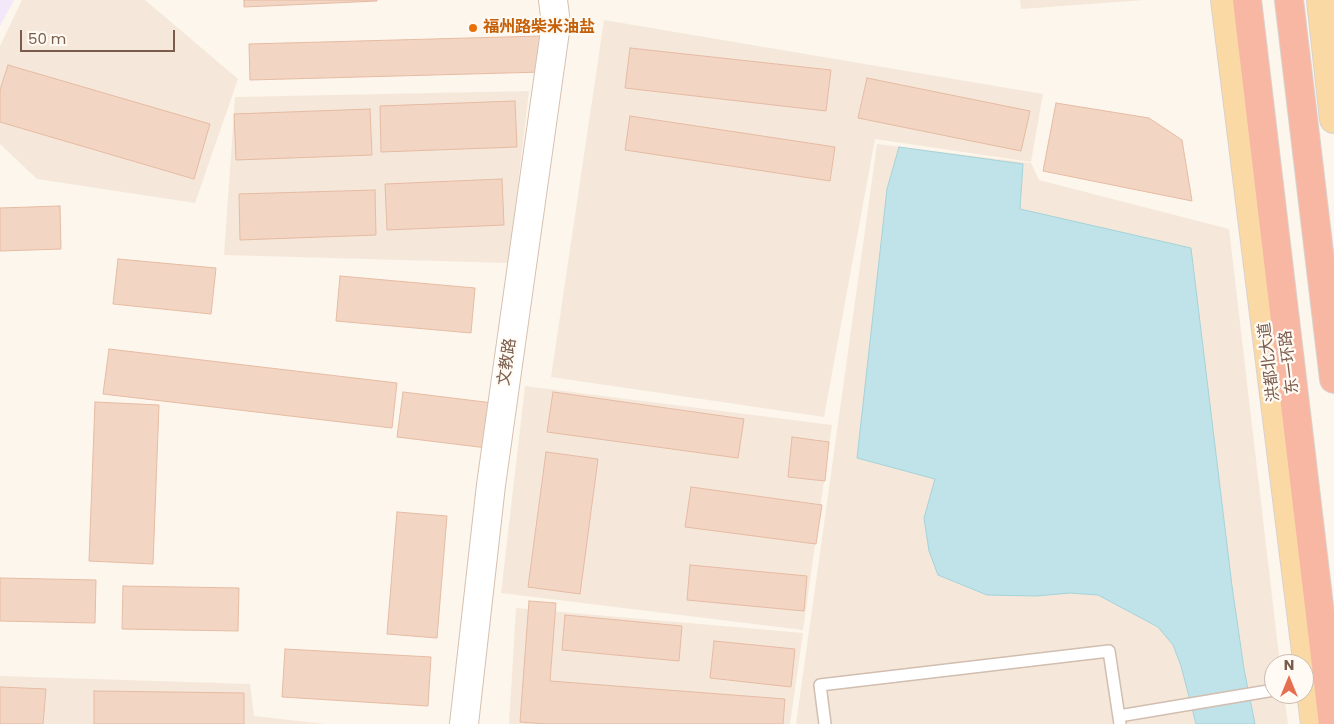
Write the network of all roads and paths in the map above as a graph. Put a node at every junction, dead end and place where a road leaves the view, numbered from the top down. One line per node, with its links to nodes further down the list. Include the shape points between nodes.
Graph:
1 (553, 0): 12 (street, 文教路, via 556,24 491,485)
2 (1226, 0): 8 (main road, 洪都北大道)
3 (1247, 0): 15 (highway, 东一环路)
4 (1289, 0): 7 (highway)
5 (1321, 0): 6 (main road)
6 (1334, 119)
7 (1334, 379)
8 (1303, 654)
9 (1264, 692): 11 (lane)
10 (1311, 704): 14 (main road, 洪都北大道)
11 (1120, 720): 13 (lane, via 1108,651 820,685)
12 (464, 724)
13 (825, 724)
14 (1315, 724)
15 (1333, 724)

